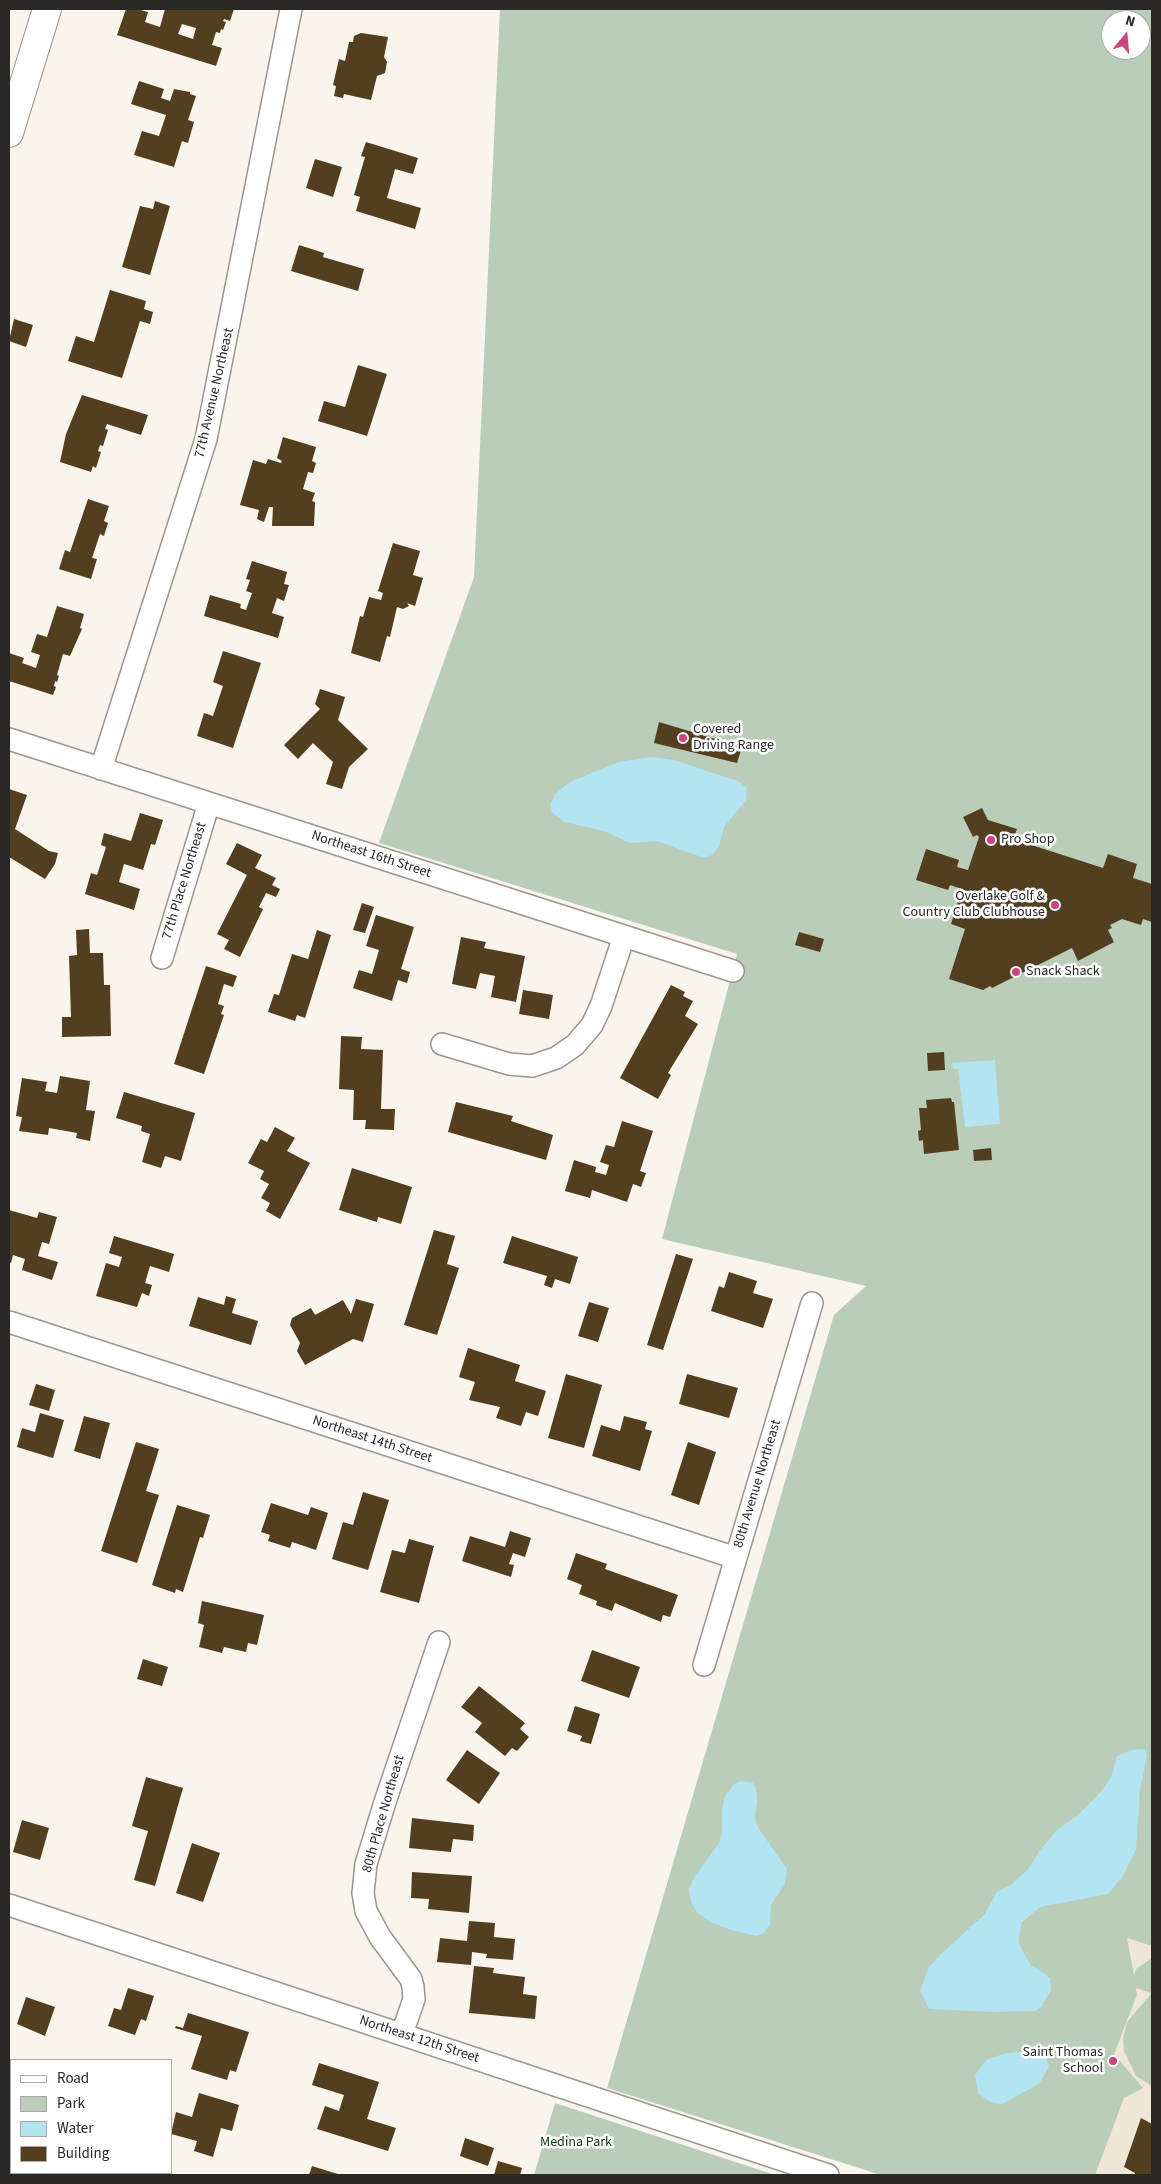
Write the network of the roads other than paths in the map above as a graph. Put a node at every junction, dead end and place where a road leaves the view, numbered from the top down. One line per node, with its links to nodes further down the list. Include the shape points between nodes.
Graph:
1 (47, 9): 3 (street)
2 (291, 9): 5 (street, 77th Avenue Northeast, via 206,439)
3 (11, 115)
4 (9, 739): 5 (street, Northeast 16th Street)
5 (101, 769): 6 (street, Northeast 16th Street)
6 (209, 803): 7 (street, Northeast 16th Street); 8 (street, 77th Place Northeast)
7 (624, 936): 9 (street, Northeast 16th Street); 10 (street, via 592,1025 575,1045 556,1058 532,1066 509,1064)
8 (162, 958)
9 (733, 971)
10 (442, 1044)
11 (812, 1303): 13 (street, 80th Avenue Northeast)
12 (9, 1322): 13 (street, Northeast 14th Street)
13 (736, 1558): 15 (street, 80th Avenue Northeast)
14 (439, 1642): 17 (street, 80th Place Northeast, via 366,1864 363,1893 366,1911 380,1937 411,1979 414,1999)
15 (704, 1665)
16 (9, 1905): 17 (street, Northeast 12th Street)
17 (402, 2034): 18 (street, Northeast 12th Street)
18 (828, 2175)

